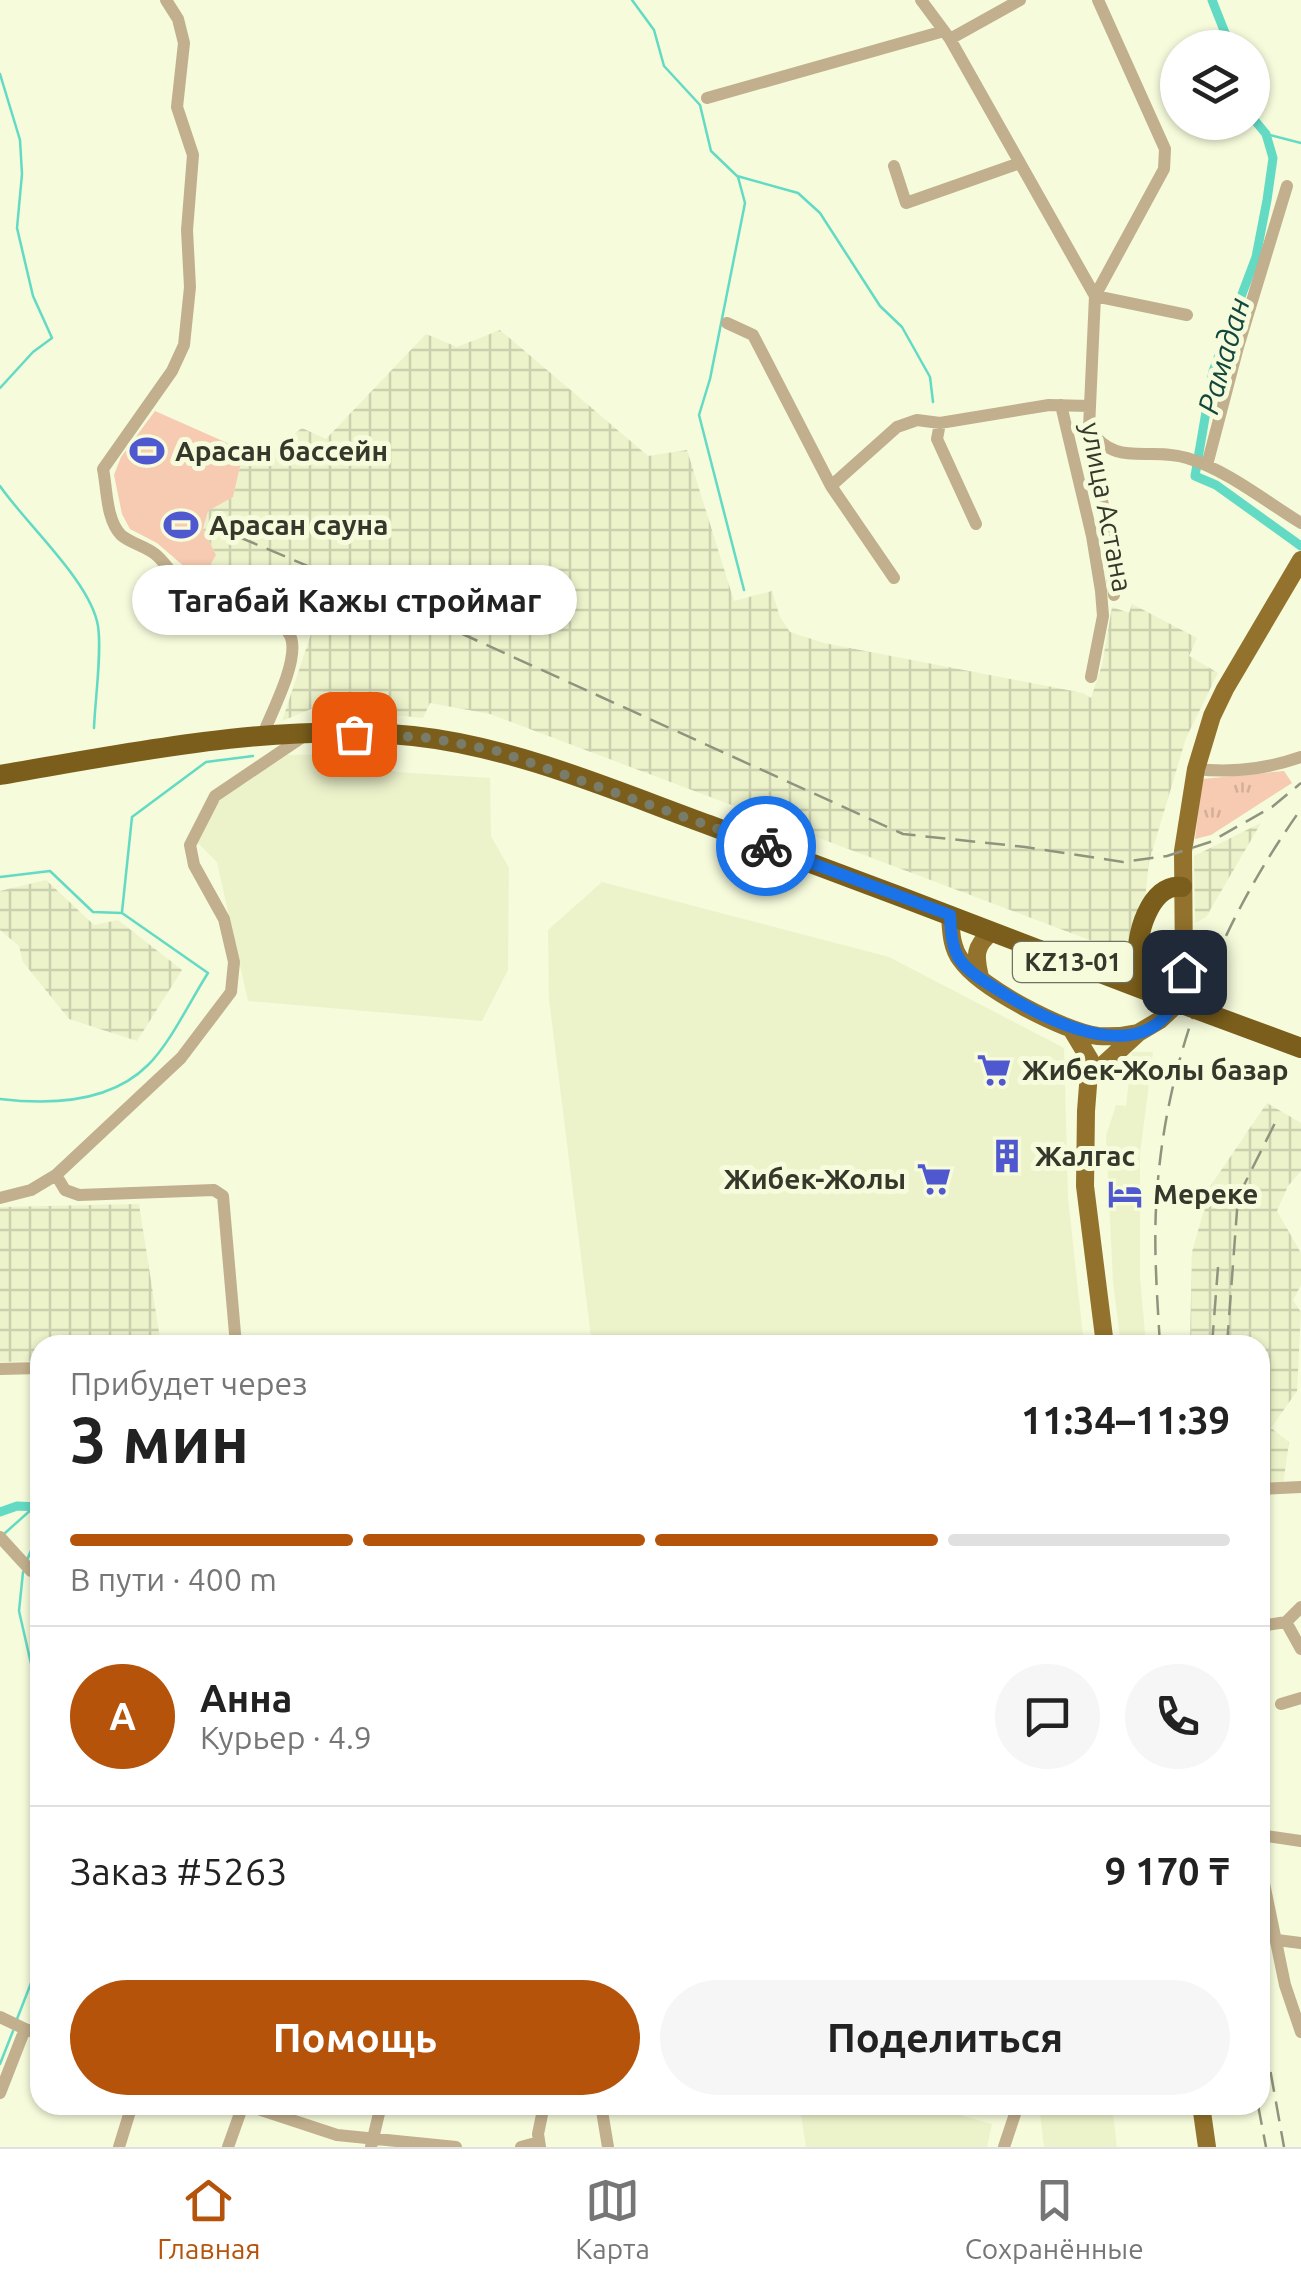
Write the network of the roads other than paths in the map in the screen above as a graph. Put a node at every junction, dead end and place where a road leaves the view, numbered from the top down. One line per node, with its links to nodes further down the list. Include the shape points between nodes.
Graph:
1 (166, 0): 26 (street, via 184,43 177,107 194,155 184,345 103,469 121,535 156,554 178,579 266,615 293,640)
2 (921, 0): 5 (street)
3 (1020, 0): 5 (street)
4 (1098, 0): 10 (street, via 1165,149 1164,169)
5 (947, 35): 6 (street); 7 (street)
6 (707, 98)
7 (1020, 163): 8 (street, via 906,202); 10 (street)
8 (894, 166)
9 (1287, 186): 17 (street)
10 (1095, 296): 11 (street); 14 (street, улица Астана)
11 (1186, 315)
12 (727, 322): 18 (street, via 753,335)
13 (1060, 405): 14 (street, улица Астана); 15 (street, улица Астана); 24 (street, улица Астана, via 1101,590)
14 (1090, 406): 16 (street, улица Астана, via 1089,428)
15 (940, 423): 18 (street, улица Астана, via 917,420 897,428); 19 (street, via 937,439)
16 (1100, 446): 17 (street, улица Астана); 23 (street, улица Астана, via 1093,464)
17 (1207, 465): 20 (street, улица Астана)
18 (832, 486): 22 (street)
19 (976, 524)
20 (1301, 524)
21 (1301, 560): 28 (main road, via 1225,689)
22 (894, 578)
23 (1114, 595)
24 (1091, 677)
25 (304, 736): 26 (highway, KZ13-01); 31 (highway, KZ13-01, via 409,736 497,751); 39 (street, via 215,796 190,845 224,920 234,962 232,992 182,1058)
26 (262, 737): 29 (highway, KZ13-01)
27 (1301, 757): 28 (street, via 1275,766)
28 (1196, 769): 30 (main road)
29 (0, 775)
30 (1182, 887): 34 (highway, via 1164,889 1145,921 1137,960); 36 (main road, via 1181,988 1175,1006)
31 (950, 915): 32 (highway, KZ13-01); 33 (main road, via 957,955)
32 (992, 932): 33 (main road, via 976,951); 34 (highway, KZ13-01)
33 (980, 977): 35 (main road)
34 (1154, 994): 37 (highway, KZ13-01, bridge)
35 (1072, 1030): 36 (main road); 38 (main road, via 1090,1060)
36 (1138, 1033): 38 (main road)
37 (1301, 1048)
38 (1090, 1077): 42 (main road, via 1085,1186)
39 (56, 1175): 40 (street); 41 (street, via 80,1196 214,1190 223,1196)
40 (0, 1198)
41 (235, 1335)
42 (1103, 1335)
43 (30, 1368): 44 (street)
44 (0, 1369)
45 (1301, 1487): 46 (street)
46 (1270, 1489)
47 (0, 1537): 48 (street)
48 (30, 1570)
49 (1301, 1606): 50 (street)
50 (1286, 1622): 51 (street); 52 (street)
51 (1270, 1624)
52 (1301, 1649)
53 (1301, 1698): 54 (street)
54 (1281, 1704)
55 (1270, 1836): 56 (street)
56 (1301, 1841)
57 (1270, 1906): 58 (street)
58 (1278, 1940): 59 (street); 63 (street)
59 (1301, 1943)
60 (0, 2017): 61 (street)
61 (26, 2029): 62 (street); 64 (street)
62 (30, 2030)
63 (1301, 2032)
64 (0, 2093)
65 (129, 2115): 75 (street)
66 (241, 2115): 76 (street)
67 (275, 2115): 73 (street)
68 (379, 2115): 73 (street)
69 (542, 2115): 74 (street)
70 (603, 2115): 79 (street)
71 (1013, 2115): 80 (street)
72 (1202, 2115): 81 (main road)
73 (372, 2142): 77 (street)
74 (539, 2144): 78 (street)
75 (118, 2147)
76 (228, 2147)
77 (455, 2147)
78 (521, 2147)
79 (608, 2147)
80 (1004, 2147)
81 (1207, 2147)

